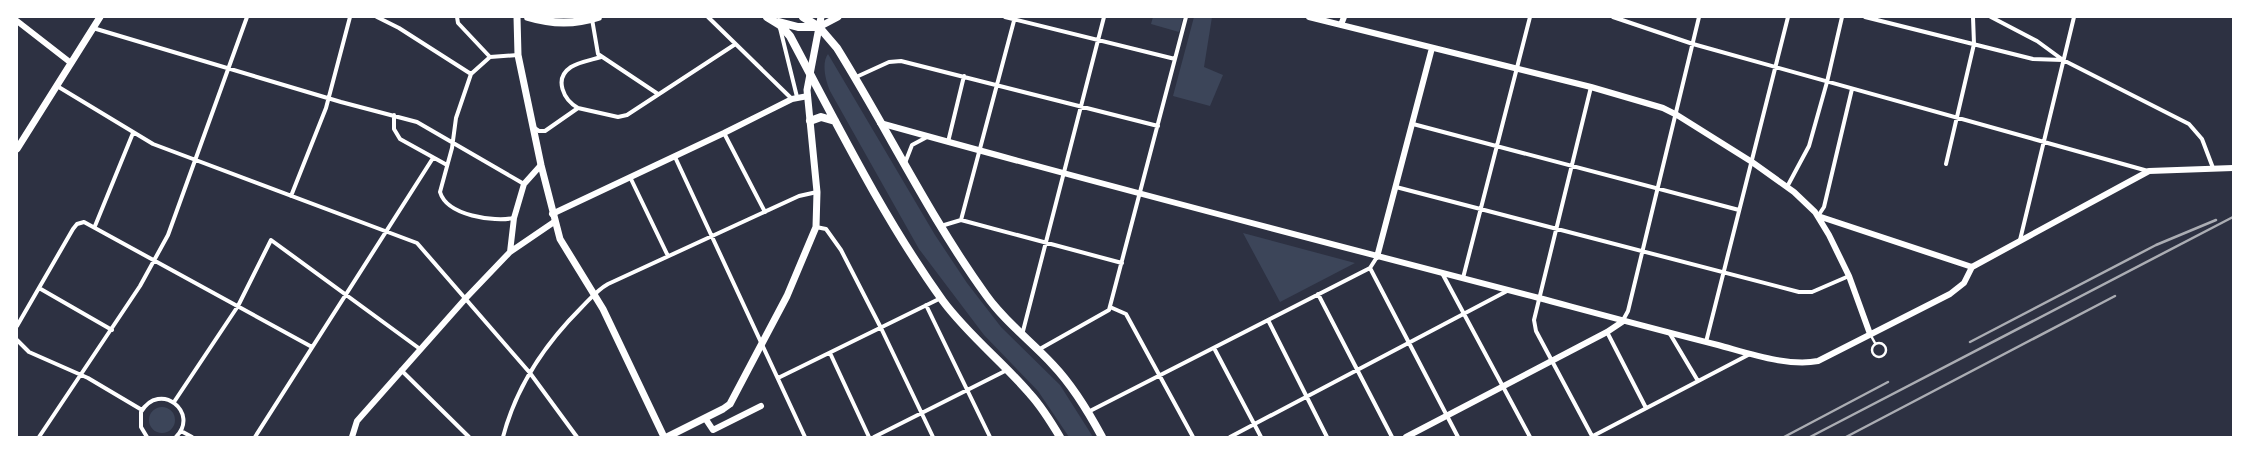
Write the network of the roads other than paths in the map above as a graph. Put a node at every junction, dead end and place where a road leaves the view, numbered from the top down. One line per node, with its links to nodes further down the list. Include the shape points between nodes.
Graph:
1 (100, 17): 35 (main road)
2 (247, 17): 47 (street)
3 (350, 17): 61 (street)
4 (378, 17): 51 (street)
5 (457, 17): 42 (street, via 458,22)
6 (517, 17): 41 (main road)
7 (528, 17): 27 (main road, via 556,23)
8 (708, 17): 39 (street)
9 (803, 17): 34 (main road)
10 (821, 17): 34 (main road)
11 (838, 17): 34 (main road)
12 (1006, 17): 29 (street)
13 (1104, 17): 36 (street)
14 (1186, 17): 44 (street)
15 (1309, 17): 33 (street)
16 (1344, 17): 33 (street)
17 (1530, 17): 49 (street)
18 (1613, 17): 31 (street)
19 (1632, 17): 31 (street)
20 (1699, 17): 37 (street)
21 (1788, 17): 48 (street)
22 (1842, 17): 54 (street)
23 (1865, 17): 38 (street)
24 (1973, 17): 38 (street)
25 (1991, 17): 45 (street, via 2037,41)
26 (2074, 17): 45 (street)
27 (595, 18): 43 (street, via 598,54)
28 (769, 18): 32 (main road); 34 (main road, via 790,26)
29 (1015, 18): 36 (street); 56 (street)
30 (17, 21): 46 (street)
31 (1631, 23): 37 (street)
32 (780, 25): 50 (main road, via 790,36); 62 (street)
33 (1341, 25): 40 (street)
34 (819, 27): 50 (main road); 53 (main road, via 837,48)
35 (93, 28): 46 (main road); 47 (street)
36 (1098, 40): 44 (street); 63 (street)
37 (1693, 44): 48 (street); 66 (street)
38 (1974, 44): 45 (street, via 2033,59); 67 (street)
39 (734, 45): 59 (street); 62 (street)
40 (1432, 48): 49 (street); 71 (street)
41 (518, 55): 42 (street); 73 (main road)
42 (490, 57): 51 (street)
43 (601, 57): 59 (street); 64 (street, via 571,67 563,78 564,94 568,101)
44 (1175, 59): 72 (street)
45 (2063, 60): 77 (street); 92 (street, via 2189,124 2202,139)
46 (71, 63): 55 (main road)
47 (229, 68): 61 (street); 85 (street)
48 (1776, 68): 54 (street); 86 (street)
49 (1517, 69): 57 (street); 80 (street)
50 (810, 73): 60 (main road); 69 (main road)
51 (471, 74): 78 (street, via 456,118)
52 (964, 76): 53 (street, via 895,61); 56 (street); 79 (street)
53 (854, 78): 70 (main road)
54 (1827, 82): 58 (street); 99 (street, via 1810,146)
55 (56, 86): 74 (street); 81 (main road)
56 (997, 86): 63 (street); 82 (street)
57 (1591, 87): 66 (street, via 1663,108); 91 (street)
58 (1852, 89): 67 (street); 108 (street, via 1824,207)
59 (658, 94): 64 (street, via 624,116)
60 (808, 96): 62 (street); 68 (main road)
61 (329, 98): 65 (street); 103 (street)
62 (794, 98): 75 (street)
63 (1081, 106): 72 (street); 95 (street)
64 (578, 108): 73 (street, via 545,131)
65 (394, 115): 78 (street, via 417,122); 84 (street, via 397,137)
66 (1677, 115): 86 (street); 100 (street)
67 (1958, 118): 77 (street); 87 (street)
68 (810, 121): 69 (main road, via 822,117); 101 (main road)
69 (835, 121): 138 (main road, via 911,253)
70 (880, 123): 76 (street); 90 (main road)
71 (1413, 124): 80 (street); 98 (street)
72 (1158, 126): 102 (street)
73 (533, 127): 89 (main road)
74 (133, 133): 85 (street, via 153,144); 112 (street)
75 (724, 134): 83 (street); 106 (street)
76 (928, 136): 79 (street); 90 (street, via 912,145)
77 (2044, 140): 94 (street); 118 (street)
78 (453, 142): 88 (street); 97 (street)
79 (948, 142): 82 (street)
80 (1497, 146): 91 (street); 104 (street)
81 (17, 149)
82 (980, 151): 95 (street); 110 (street)
83 (675, 156): 96 (street); 117 (street)
84 (433, 158): 88 (street); 116 (street)
85 (195, 160): 103 (street); 124 (street)
86 (1752, 162): 99 (street); 105 (street)
87 (1946, 164)
88 (447, 165): 109 (street, via 440,192 444,200 467,216)
89 (541, 165): 97 (street); 107 (main road)
90 (904, 165): 114 (main road)
91 (1572, 166): 100 (street); 115 (street)
92 (2213, 168): 93 (street); 94 (street)
93 (2233, 168)
94 (2149, 171): 118 (street)
95 (1064, 174): 102 (street); 119 (street)
96 (630, 177): 107 (street); 122 (street)
97 (524, 184): 109 (street)
98 (1396, 187): 104 (street); 123 (street)
99 (1787, 187): 108 (street)
100 (1659, 189): 105 (street); 121 (street)
101 (817, 192): 106 (street, via 802,195); 113 (main road)
102 (1140, 194): 123 (street); 125 (street)
103 (290, 196): 116 (street)
104 (1480, 210): 115 (street); 131 (street)
105 (1739, 210): 129 (street)
106 (765, 212): 117 (street)
107 (552, 214): 111 (main road)
108 (1818, 216): 126 (street); 130 (street)
109 (514, 218): 120 (street)
110 (961, 220): 114 (street); 119 (street)
111 (554, 222): 120 (street); 134 (main road, via 567,254)
112 (95, 226): 124 (street); 132 (street, via 84,222 76,224)
113 (816, 227): 147 (street, via 824,228 832,236); 157 (main road)
114 (940, 227): 152 (main road, via 991,303)
115 (1556, 229): 121 (street); 139 (street)
116 (387, 230): 136 (street); 137 (street, via 417,243)
117 (712, 236): 122 (street); 157 (street)
118 (2020, 240): 126 (street)
119 (1046, 243): 125 (street); 152 (street)
120 (510, 252): 137 (street)
121 (1643, 252): 129 (street); 145 (street, via 1628,311)
122 (668, 256): 134 (street, via 608,284)
123 (1377, 257): 127 (street); 128 (street)
124 (156, 260): 141 (street); 148 (street)
125 (1122, 263): 142 (street)
126 (1972, 267): 151 (street, via 1964,283 1950,294)
127 (1370, 268): 135 (street); 154 (street)
128 (1442, 272): 131 (street); 143 (street)
129 (1723, 273): 130 (street, via 1806,293); 155 (street)
130 (1848, 276): 151 (street)
131 (1463, 278): 133 (street)
132 (39, 288): 146 (street); 148 (street)
133 (1507, 291): 139 (street); 143 (street)
134 (594, 294): 168 (street, via 551,340); 195 (main road)
135 (1318, 294): 144 (street); 167 (street)
136 (346, 295): 141 (street, via 270,240); 158 (street); 160 (street)
137 (466, 298): 160 (street); 168 (street)
138 (941, 298): 140 (street); 166 (main road, via 969,332)
139 (1539, 298): 145 (street); 164 (street, via 1534,326)
140 (926, 305): 147 (street); 174 (street)
141 (238, 306): 158 (street); 176 (street)
142 (1110, 306): 161 (street, via 1107,312); 170 (street, via 1126,314)
143 (1464, 314): 154 (street); 173 (street)
144 (1268, 320): 159 (street); 175 (street)
145 (1622, 322): 149 (street); 150 (street)
146 (17, 326)
147 (881, 328): 162 (street); 181 (street)
148 (112, 330): 169 (street)
149 (1607, 332): 164 (street); 178 (street)
150 (1670, 334): 155 (street); 172 (street)
151 (1870, 334): 156 (lane); 163 (street, via 1818,361 1808,363)
152 (1022, 336): 161 (main road)
153 (17, 340): 169 (street, via 29,352)
154 (1409, 342): 167 (street); 182 (street)
155 (1706, 342): 163 (street)
156 (1875, 343): 156 (lane, via 1872,354 1883,356 1886,349 1884,345 1880,342)
157 (762, 344): 171 (street); 183 (main road, via 730,404)
158 (312, 347): 190 (street)
159 (1214, 348): 170 (street); 184 (street)
160 (420, 349): 165 (street)
161 (1038, 350): 180 (main road, via 1066,380)
162 (830, 353): 171 (street); 197 (street)
163 (1751, 354): 172 (street)
164 (1552, 361): 173 (street); 211 (street)
165 (401, 370): 191 (street, via 357,421); 192 (street)
166 (1007, 370): 174 (street); 201 (main road, via 1034,398)
167 (1357, 370): 175 (street); 207 (street)
168 (530, 373): 193 (street, via 514,401); 194 (street)
169 (82, 375): 179 (street); 186 (street)
170 (1160, 375): 180 (street); 203 (street)
171 (778, 378): 196 (street)
172 (1698, 381): 178 (street)
173 (1503, 386): 182 (street); 210 (street)
174 (967, 390): 181 (street); 200 (street)
175 (1306, 396): 184 (street); 206 (street)
176 (174, 402): 179 (street, via 158,399 148,403); 185 (street, via 182,414)
177 (761, 406): 183 (street, via 713,430)
178 (1646, 408): 211 (street)
179 (142, 410): 187 (street, via 140,427)
180 (1088, 412): 202 (main road)
181 (922, 413): 198 (street); 199 (street)
182 (1447, 415): 208 (street); 209 (street)
183 (705, 418): 195 (main road)
184 (1254, 424): 204 (street); 205 (street)
185 (181, 431): 188 (street); 189 (street)
186 (39, 437)
187 (147, 437)
188 (176, 437)
189 (192, 437)
190 (255, 437)
191 (352, 437)
192 (469, 437)
193 (503, 437)
194 (577, 437)
195 (666, 437)
196 (805, 437)
197 (869, 437)
198 (874, 437)
199 (933, 437)
200 (990, 437)
201 (1060, 437)
202 (1102, 437)
203 (1193, 437)
204 (1230, 437)
205 (1261, 437)
206 (1327, 437)
207 (1392, 437)
208 (1406, 437)
209 (1458, 437)
210 (1530, 437)
211 (1591, 437)

